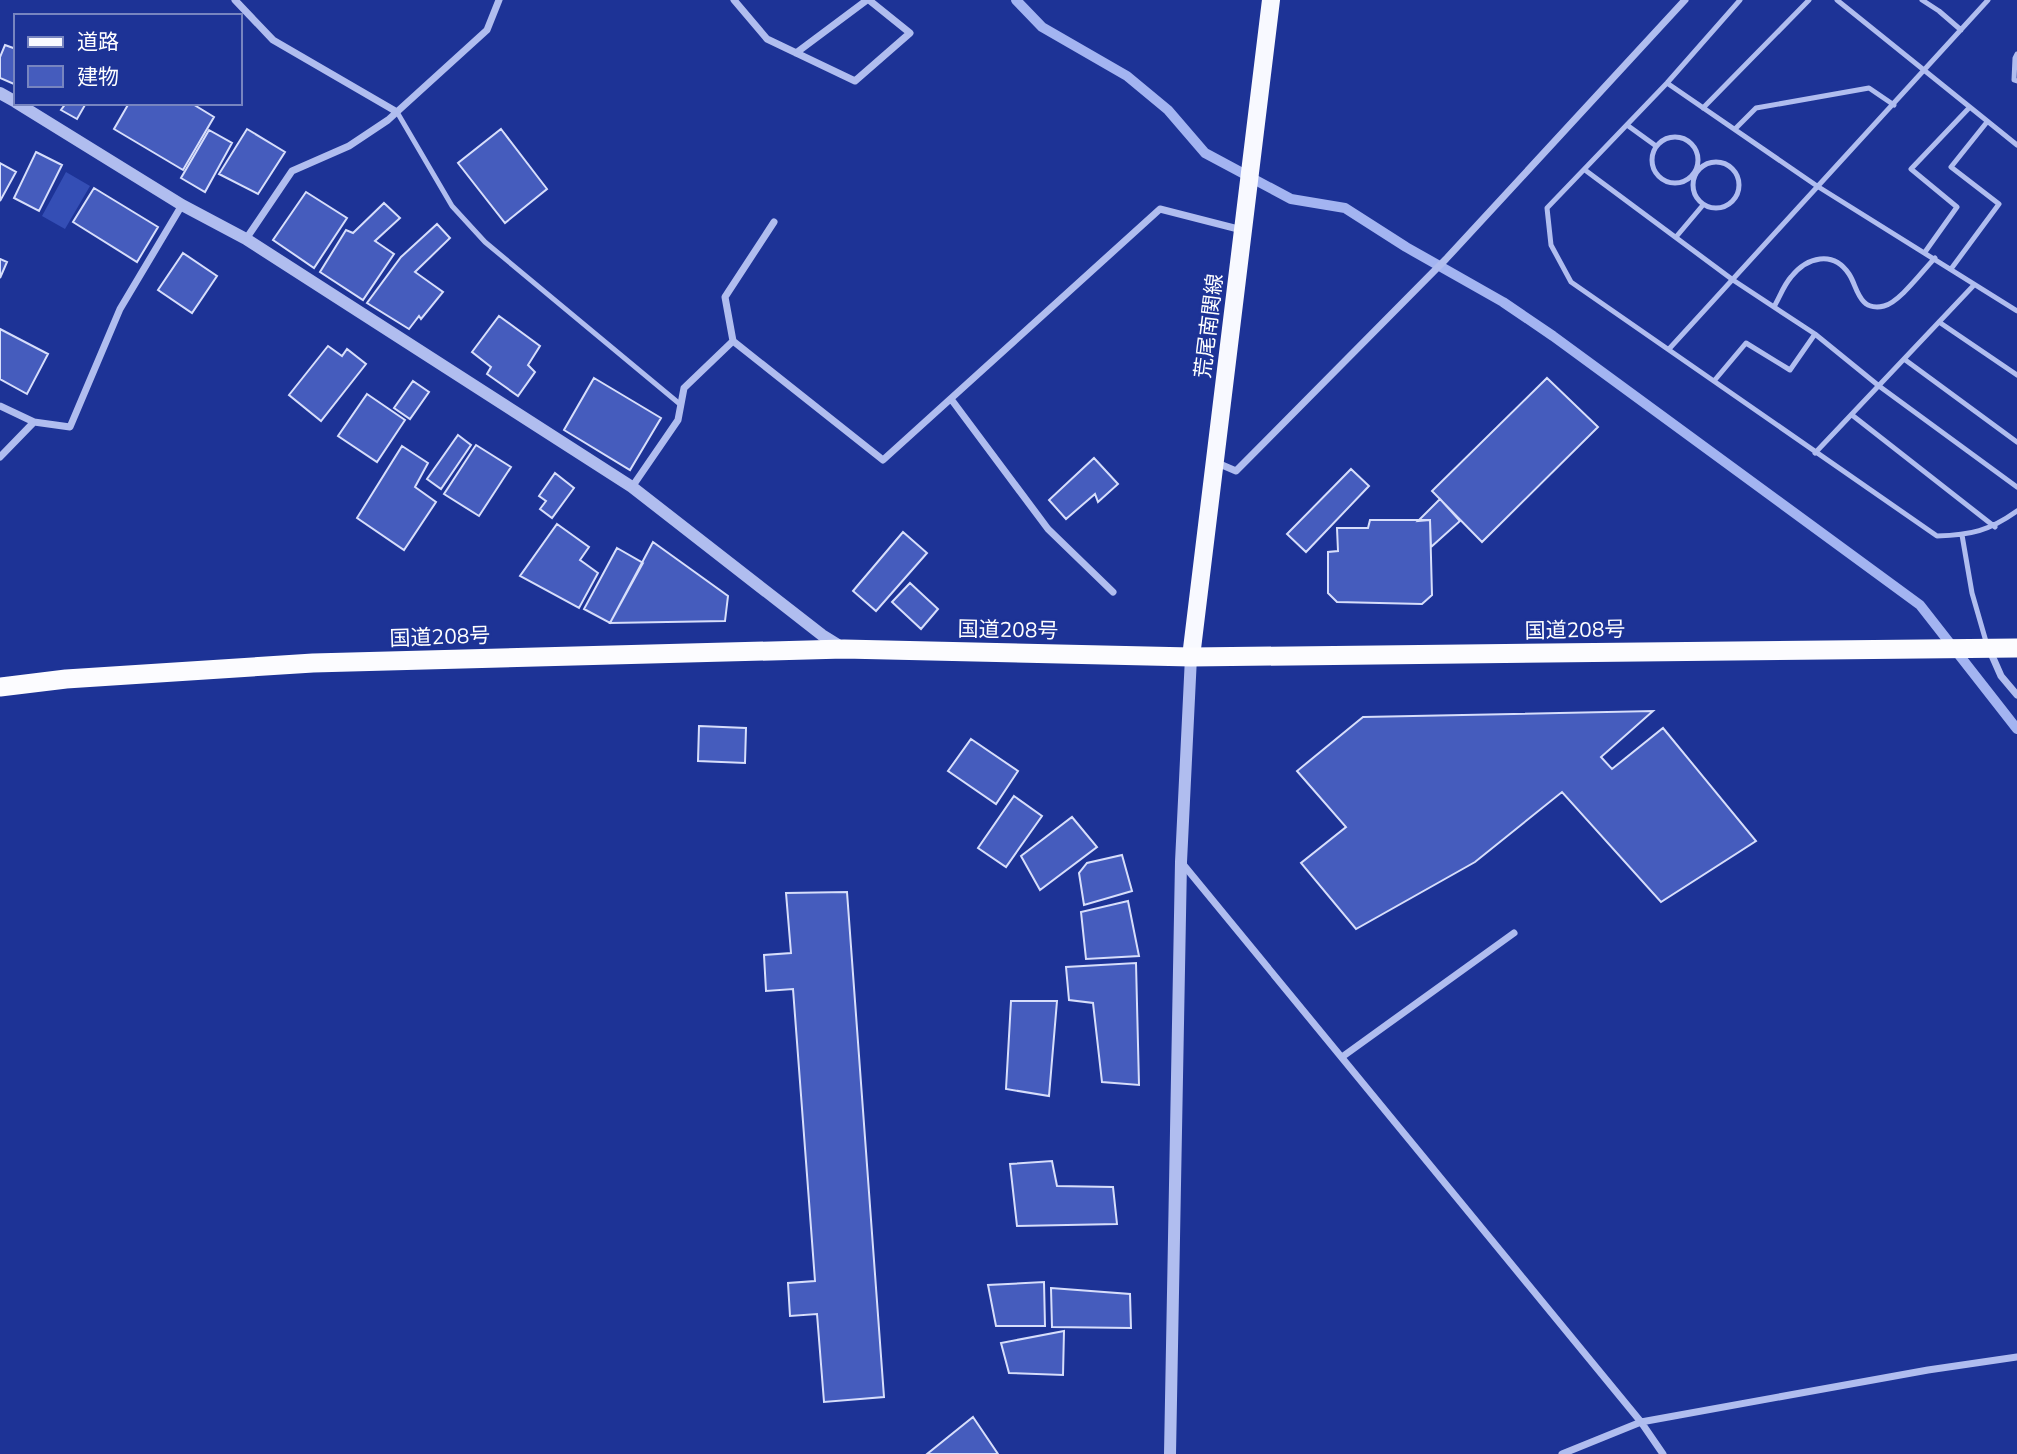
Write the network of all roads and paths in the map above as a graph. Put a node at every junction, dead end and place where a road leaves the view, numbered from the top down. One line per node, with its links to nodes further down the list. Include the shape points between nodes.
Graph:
1 (235, 0): 22 (street, via 273,40)
2 (499, 0): 22 (street, via 487,30)
3 (734, 0): 13 (street, via 766,39)
4 (868, 0): 13 (street); 13 (street, via 911,33 855,81)
5 (1270, 0): 34 (main road, 荒尾南関線)
6 (1685, 0): 60 (street, via 1446,259 1236,471)
7 (1740, 0): 17 (lane)
8 (1809, 0): 20 (lane)
9 (1837, 0): 15 (lane)
10 (1922, 0): 12 (lane)
11 (1988, 0): 12 (lane)
12 (1961, 30): 15 (lane)
13 (796, 53)
14 (2017, 54): 16 (lane)
15 (1924, 72): 19 (lane); 21 (lane)
16 (2017, 81)
17 (1667, 83): 20 (lane); 24 (lane)
18 (19, 105): 31 (street)
19 (1894, 105): 25 (lane, via 1869,88 1756,108); 30 (lane)
20 (1703, 108): 25 (lane)
21 (1969, 108): 23 (lane); 37 (lane, via 1911,169 1957,207)
22 (397, 112): 36 (street, via 349,146 292,171); 53 (lane, via 452,206 485,242)
23 (1987, 122): 26 (lane); 39 (lane, via 1951,167 1999,204)
24 (1627, 125): 27 (lane); 28 (lane)
25 (1735, 129): 30 (lane)
26 (2017, 145)
27 (1656, 146): 29 (lane, via 1670,137 1686,139 1699,158); 29 (lane, via 1653,168 1662,180 1676,184)
28 (1585, 170): 35 (lane); 47 (lane, via 1547,208 1551,245 1572,282)
29 (1696, 172): 32 (lane, via 1692,192); 32 (lane, via 1710,163 1726,162 1739,182 1730,204)
30 (1817, 186): 37 (lane); 40 (lane)
31 (182, 205): 36 (street); 56 (street, via 120,309 70,427)
32 (1703, 205): 35 (lane)
33 (774, 222): 46 (street, via 725,297)
34 (1244, 231): 52 (street, via 1160,209); 60 (main road, 荒尾南関線)
35 (1676, 237): 40 (lane)
36 (246, 239): 61 (street)
37 (1925, 252): 38 (lane)
38 (1935, 258): 39 (lane); 42 (lane, via 1895,300 1875,307 1865,304 1840,264 1817,258 1789,278)
39 (1951, 269): 41 (lane)
40 (1733, 280): 42 (lane); 47 (lane)
41 (1974, 285): 43 (lane); 44 (lane)
42 (1775, 305): 45 (lane)
43 (2017, 311)
44 (1939, 322): 48 (lane); 49 (lane)
45 (1815, 334): 50 (lane, via 1790,370 1746,343); 51 (lane)
46 (733, 341): 52 (street, via 883,460); 53 (street, via 684,388)
47 (1669, 349): 50 (lane)
48 (1904, 359): 51 (lane); 57 (lane)
49 (2017, 375)
50 (1714, 381): 58 (lane)
51 (1879, 386): 55 (lane); 62 (lane)
52 (951, 399): 66 (street, via 1048,529)
53 (681, 405): 61 (street, via 678,420)
54 (0, 406): 56 (street)
55 (1852, 415): 58 (lane); 64 (lane)
56 (34, 422): 59 (street)
57 (2017, 442)
58 (1815, 453): 65 (lane, via 1937,536)
59 (0, 457)
60 (1215, 461): 70 (main road, 荒尾南関線)
61 (632, 487): 68 (street)
62 (2017, 487)
63 (2017, 512): 64 (lane)
64 (1995, 527): 65 (lane)
65 (1962, 535): 67 (lane)
66 (1113, 592)
67 (1988, 648): 69 (highway, 国道208号); 70 (highway, 国道208号); 72 (street, via 2001,676)
68 (844, 649): 70 (highway, 国道208号); 71 (highway, 国道208号, via 313,663)
69 (2017, 649)
70 (1191, 657): 73 (street)
71 (0, 687)
72 (2017, 695)
73 (1181, 862): 75 (street); 78 (street)
74 (1514, 933): 75 (street)
75 (1342, 1057): 77 (street)
76 (2017, 1357): 77 (street)
77 (1641, 1422): 79 (street); 80 (street)
78 (1170, 1454)
79 (1562, 1454)
80 (1663, 1454)

